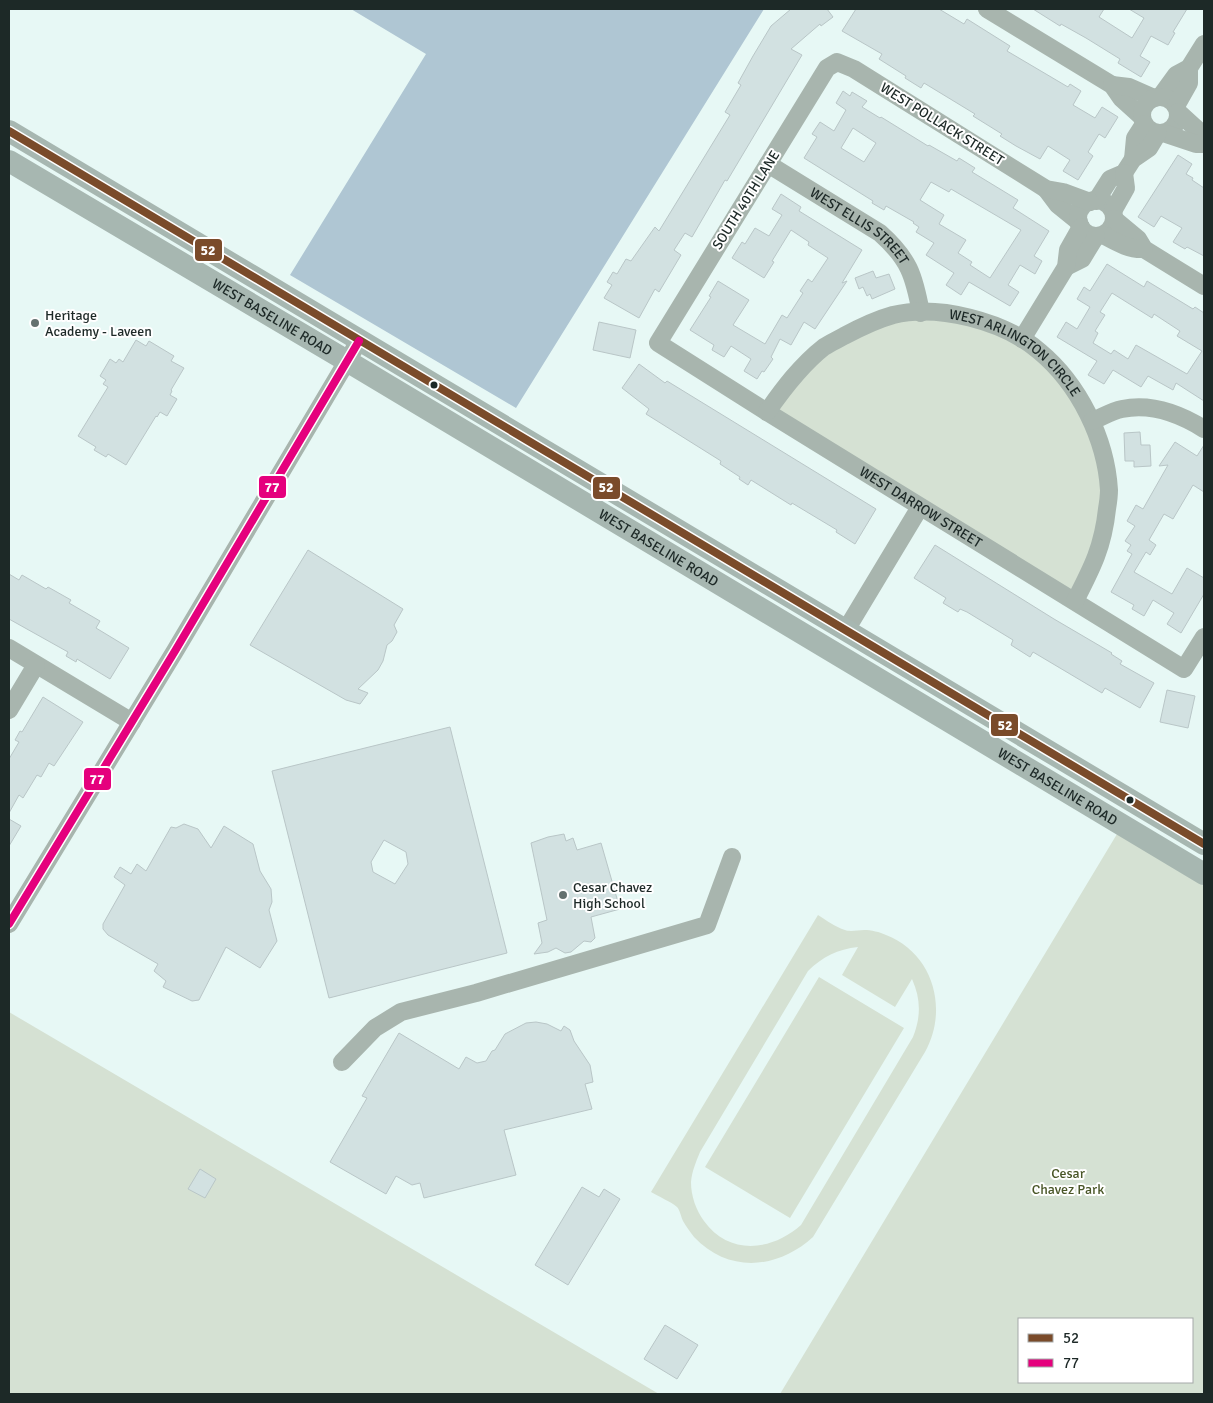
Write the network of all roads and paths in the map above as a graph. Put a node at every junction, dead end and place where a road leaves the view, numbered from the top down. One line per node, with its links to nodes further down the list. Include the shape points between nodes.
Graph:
1 (987, 9): 5 (street)
2 (1204, 44): 4 (street)
3 (838, 62): 13 (street, SOUTH 40TH LANE, via 827,68); 15 (street, WEST POLLACK STREET)
4 (1189, 68): 6 (street, via 1176,75); 7 (street, via 1189,83)
5 (1112, 85): 6 (street); 8 (street)
6 (1157, 97): 7 (street, via 1170,100); 8 (street, via 1145,105)
7 (1177, 109): 8 (street, via 1176,123 1168,131); 10 (street)
8 (1152, 127): 11 (street); 14 (street, via 1135,138 1134,159)
9 (9, 131): 25 (main road, WEST BASELINE ROAD)
10 (1204, 138)
11 (1204, 144)
12 (9, 161): 27 (main road, WEST BASELINE ROAD)
13 (768, 164): 23 (street, WEST ELLIS STREET, via 880,233 892,244 911,270); 26 (street, SOUTH 40TH LANE)
14 (1124, 174): 16 (street, via 1110,179); 17 (street, via 1126,188)
15 (1046, 189): 16 (street, WEST POLLACK STREET); 18 (street, WEST POLLACK STREET)
16 (1093, 201): 17 (street, via 1106,204); 18 (street, via 1079,212)
17 (1113, 215): 19 (street, via 1111,229); 20 (street)
18 (1080, 225): 19 (street, via 1087,234); 21 (street, via 1068,250)
19 (1100, 236): 20 (street, via 1135,250); 21 (street, via 1082,259)
20 (1144, 249): 22 (street)
21 (1066, 267): 24 (street)
22 (1204, 286)
23 (920, 312): 24 (street, WEST ARLINGTON CIRCLE, via 955,314 987,323); 28 (street, WEST ARLINGTON CIRCLE, via 894,315 862,326 824,347 790,380)
24 (1022, 339): 29 (street, WEST ARLINGTON CIRCLE, via 1040,351 1068,382)
25 (359, 341): 27 (street); 33 (main road, WEST BASELINE ROAD)
26 (658, 343): 28 (street, WEST DARROW STREET)
27 (347, 361): 38 (street); 41 (main road, WEST BASELINE ROAD)
28 (767, 412): 31 (street, WEST DARROW STREET)
29 (1092, 421): 30 (street, via 1122,409 1151,407 1185,417); 32 (street, WEST ARLINGTON CIRCLE, via 1104,453 1109,491 1105,528 1095,563)
30 (1204, 429)
31 (920, 507): 32 (street, WEST DARROW STREET); 33 (street)
32 (1075, 601): 34 (street, WEST DARROW STREET, via 1184,669)
33 (846, 630): 39 (main road, WEST BASELINE ROAD)
34 (1204, 637)
35 (9, 648): 36 (street)
36 (36, 665): 37 (street); 38 (street)
37 (9, 710)
38 (132, 722): 42 (street)
39 (1204, 846): 41 (street)
40 (732, 857): 43 (street, via 707,925 401,1012 375,1028)
41 (1198, 871)
42 (9, 924)
43 (342, 1062)

